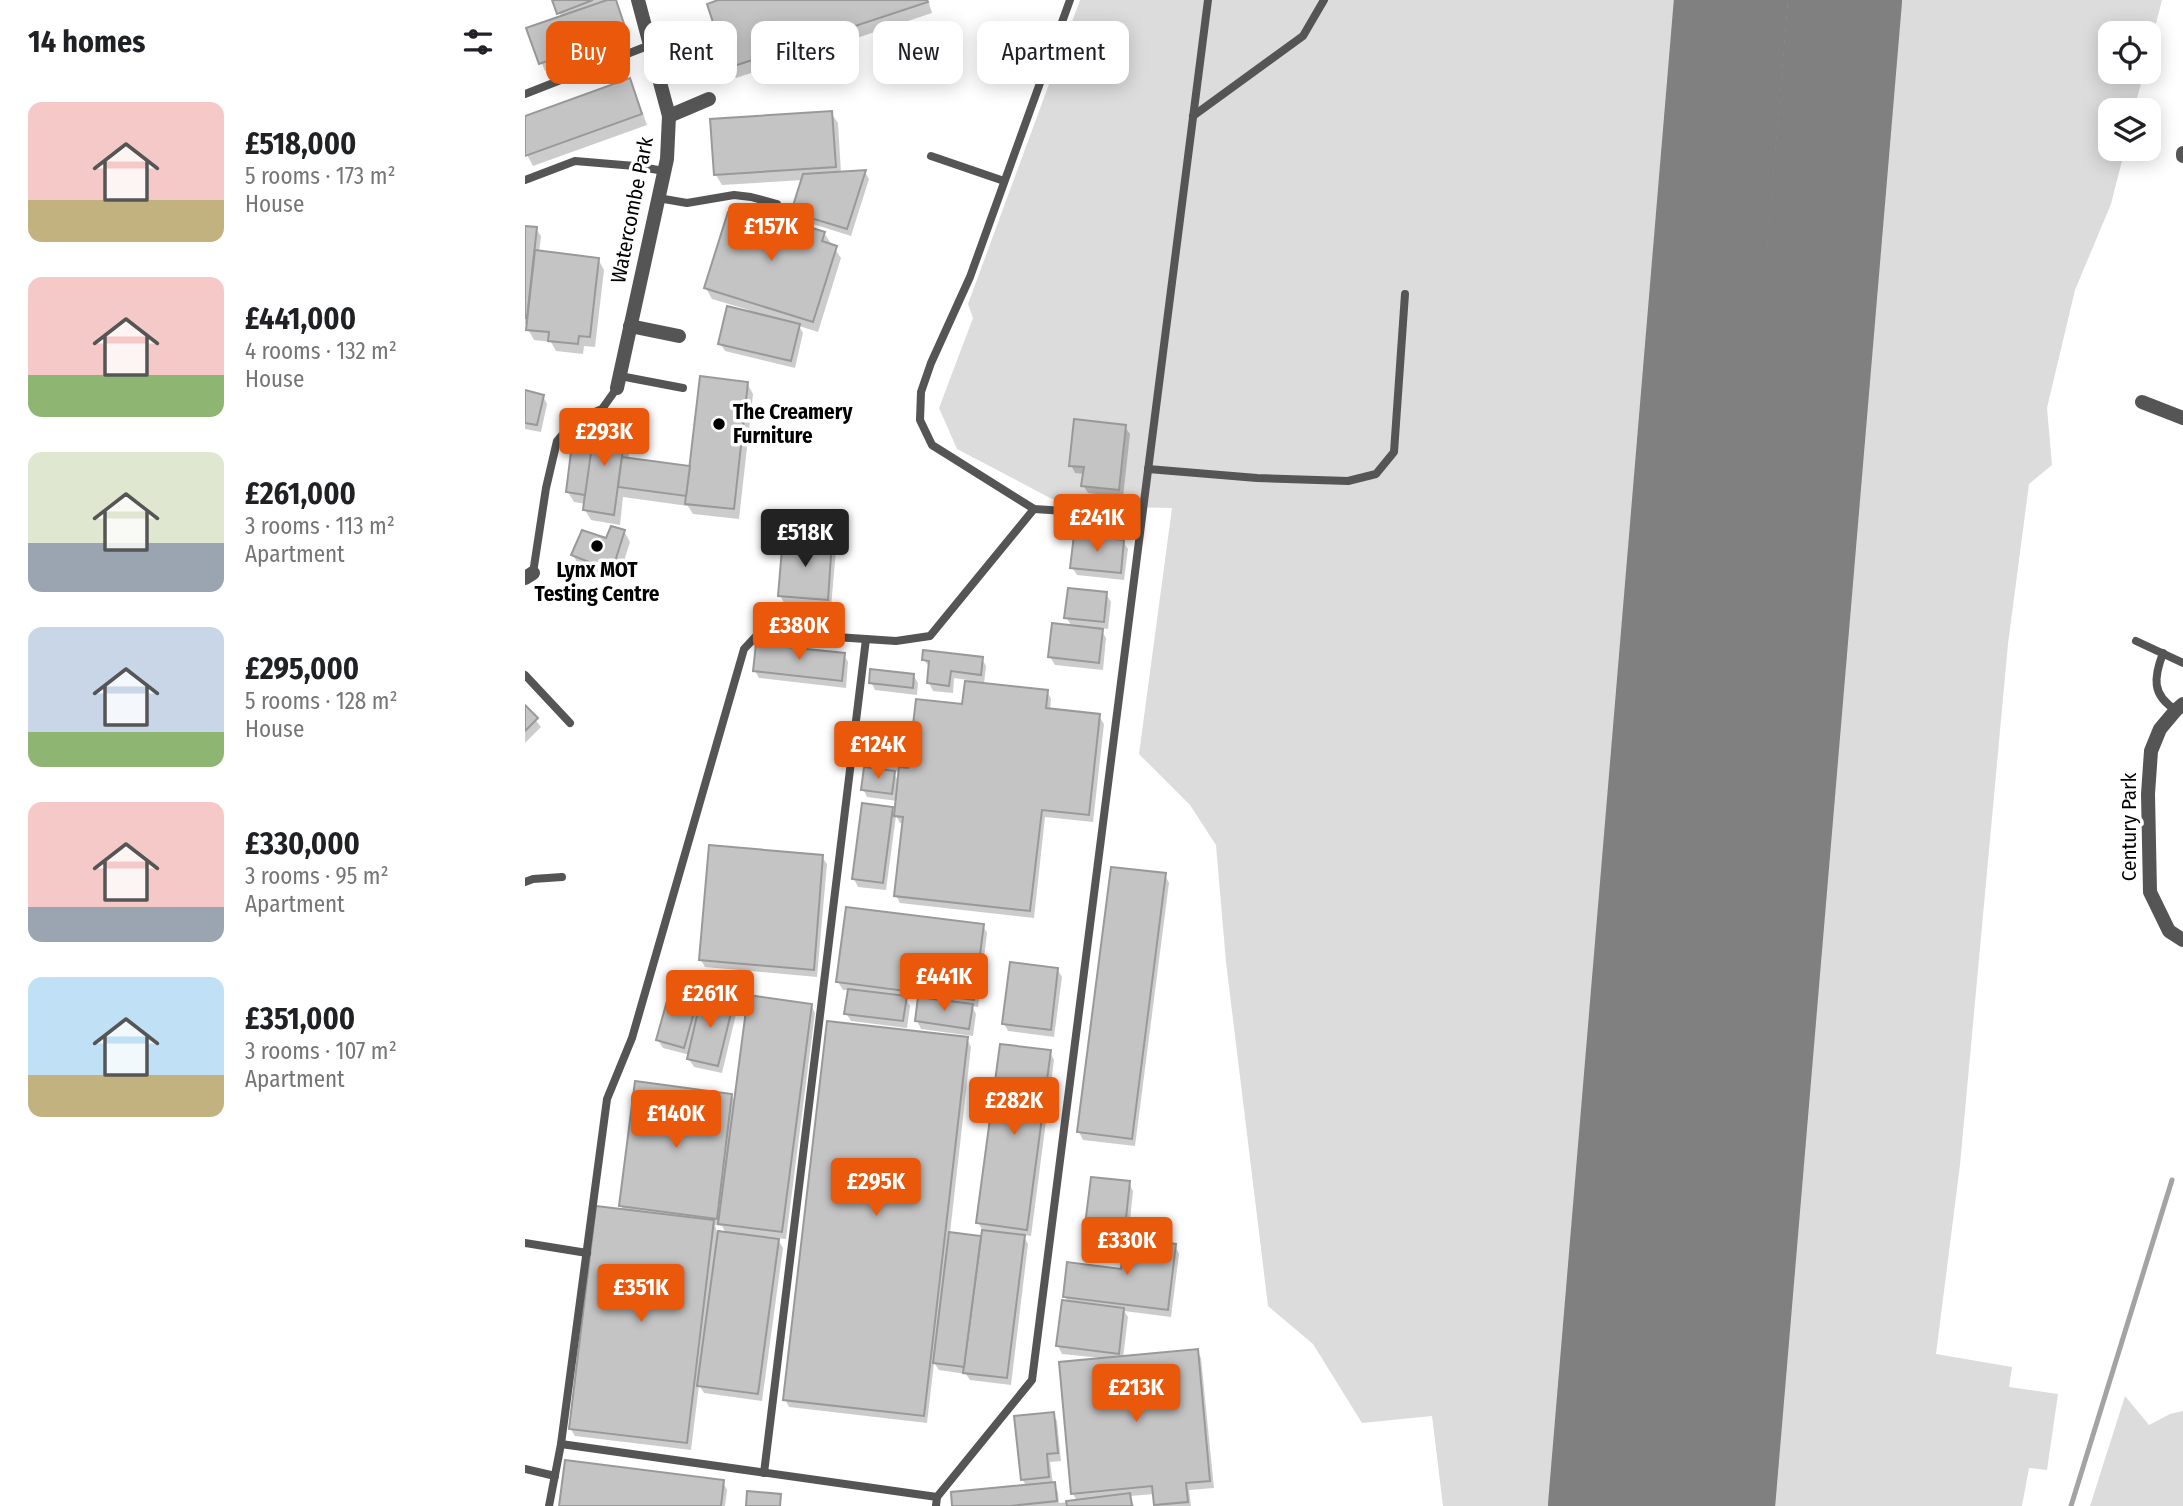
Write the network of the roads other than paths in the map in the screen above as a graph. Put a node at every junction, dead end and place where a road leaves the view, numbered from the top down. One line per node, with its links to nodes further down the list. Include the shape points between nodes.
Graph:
1 (638, 0): 5 (street, Watercombe Park)
2 (1070, 0): 15 (lane)
3 (1208, 0): 11 (lane)
4 (1324, 0): 11 (lane, via 1303,36)
5 (644, 22)
6 (644, 47): 8 (lane)
7 (660, 84): 10 (street, Watercombe Park)
8 (525, 94)
9 (709, 99): 10 (street)
10 (669, 116): 13 (street, Watercombe Park)
11 (1193, 116): 25 (lane)
12 (931, 156): 15 (lane)
13 (664, 171): 14 (lane, via 575,161); 16 (street, Watercombe Park)
14 (525, 180)
15 (1004, 181): 26 (lane, via 970,277 931,363 921,393 920,420 932,444)
16 (659, 198): 17 (lane, via 687,203 734,195); 19 (street, Watercombe Park)
17 (777, 204)
18 (1405, 294): 25 (lane, via 1394,452 1376,474 1348,481)
19 (630, 326): 20 (street); 21 (street, Watercombe Park)
20 (679, 336)
21 (618, 382): 22 (lane); 28 (lane, via 602,409 574,421 557,441)
22 (683, 388)
23 (2142, 402): 24 (street)
24 (2183, 418)
25 (1148, 469): 27 (lane)
26 (1034, 509): 27 (lane); 29 (lane, via 930,636)
27 (1142, 516): 45 (lane, via 1032,1380)
28 (529, 576)
29 (866, 639): 40 (lane, via 760,632 744,649 632,1038 607,1099); 43 (lane)
30 (2136, 641): 31 (lane)
31 (2162, 653): 32 (lane); 34 (lane, via 2155,673 2157,691 2164,703)
32 (2183, 663)
33 (525, 675): 35 (lane)
34 (2179, 707): 38 (street, Century Park, via 2160,729 2151,751 2148,794 2150,892 2169,931)
35 (570, 723)
36 (562, 877): 37 (lane)
37 (525, 882)
38 (2183, 940)
39 (525, 1243): 40 (lane)
40 (587, 1252): 41 (lane)
41 (561, 1444): 43 (lane); 44 (lane)
42 (525, 1469): 44 (lane)
43 (764, 1473): 45 (lane)
44 (555, 1476): 46 (lane)
45 (936, 1501)
46 (549, 1506)

